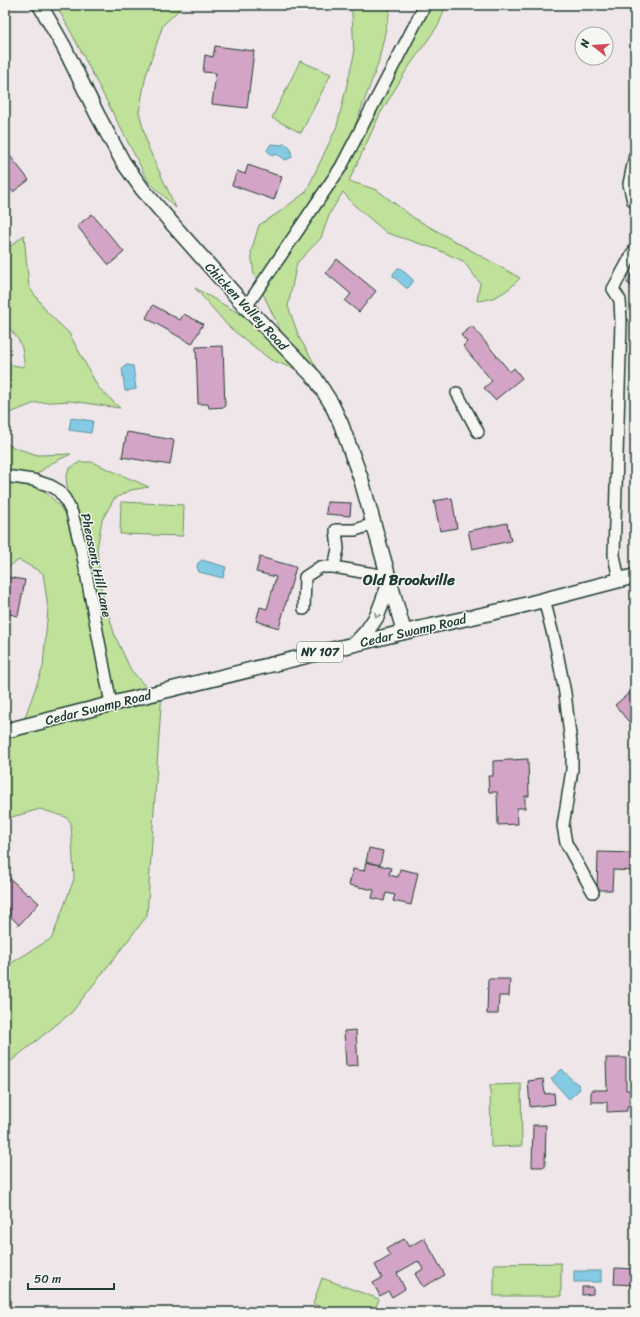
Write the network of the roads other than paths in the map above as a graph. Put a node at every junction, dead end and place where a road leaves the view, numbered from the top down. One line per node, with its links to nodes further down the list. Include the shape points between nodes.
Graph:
1 (40, 5): 6 (main road, Chicken Valley Road, via 123,162 143,190)
2 (425, 5): 6 (street, via 341,167)
3 (635, 155): 4 (street, via 629,184)
4 (635, 202)
5 (635, 249): 14 (street, via 613,289 620,300 621,322 614,555)
6 (246, 307): 10 (main road, Chicken Valley Road, via 314,378 331,403 354,458)
7 (457, 393): 8 (street)
8 (478, 432)
9 (5, 476): 19 (street, Pheasant Hill Lane, via 33,480 51,486 65,499 72,513)
10 (374, 524): 11 (street, via 355,530 336,530 338,549); 13 (main road, Chicken Valley Road)
11 (334, 567): 13 (street); 16 (street, via 320,566 304,577)
12 (635, 576): 14 (main road, Cedar Swamp Road / NY 107)
13 (389, 579): 17 (main road, Chicken Valley Road); 18 (main road, one-way to 18, via 377,616)
14 (618, 580): 15 (main road, Cedar Swamp Road / NY 107)
15 (544, 600): 17 (main road, Cedar Swamp Road / NY 107); 21 (street, via 565,694 572,752 572,770 563,826 566,843)
16 (304, 610)
17 (404, 632): 18 (main road, Cedar Swamp Road / NY 107)
18 (356, 644): 19 (main road, Cedar Swamp Road / NY 107)
19 (111, 704): 20 (main road, Cedar Swamp Road / NY 107)
20 (5, 731)
21 (593, 892)

